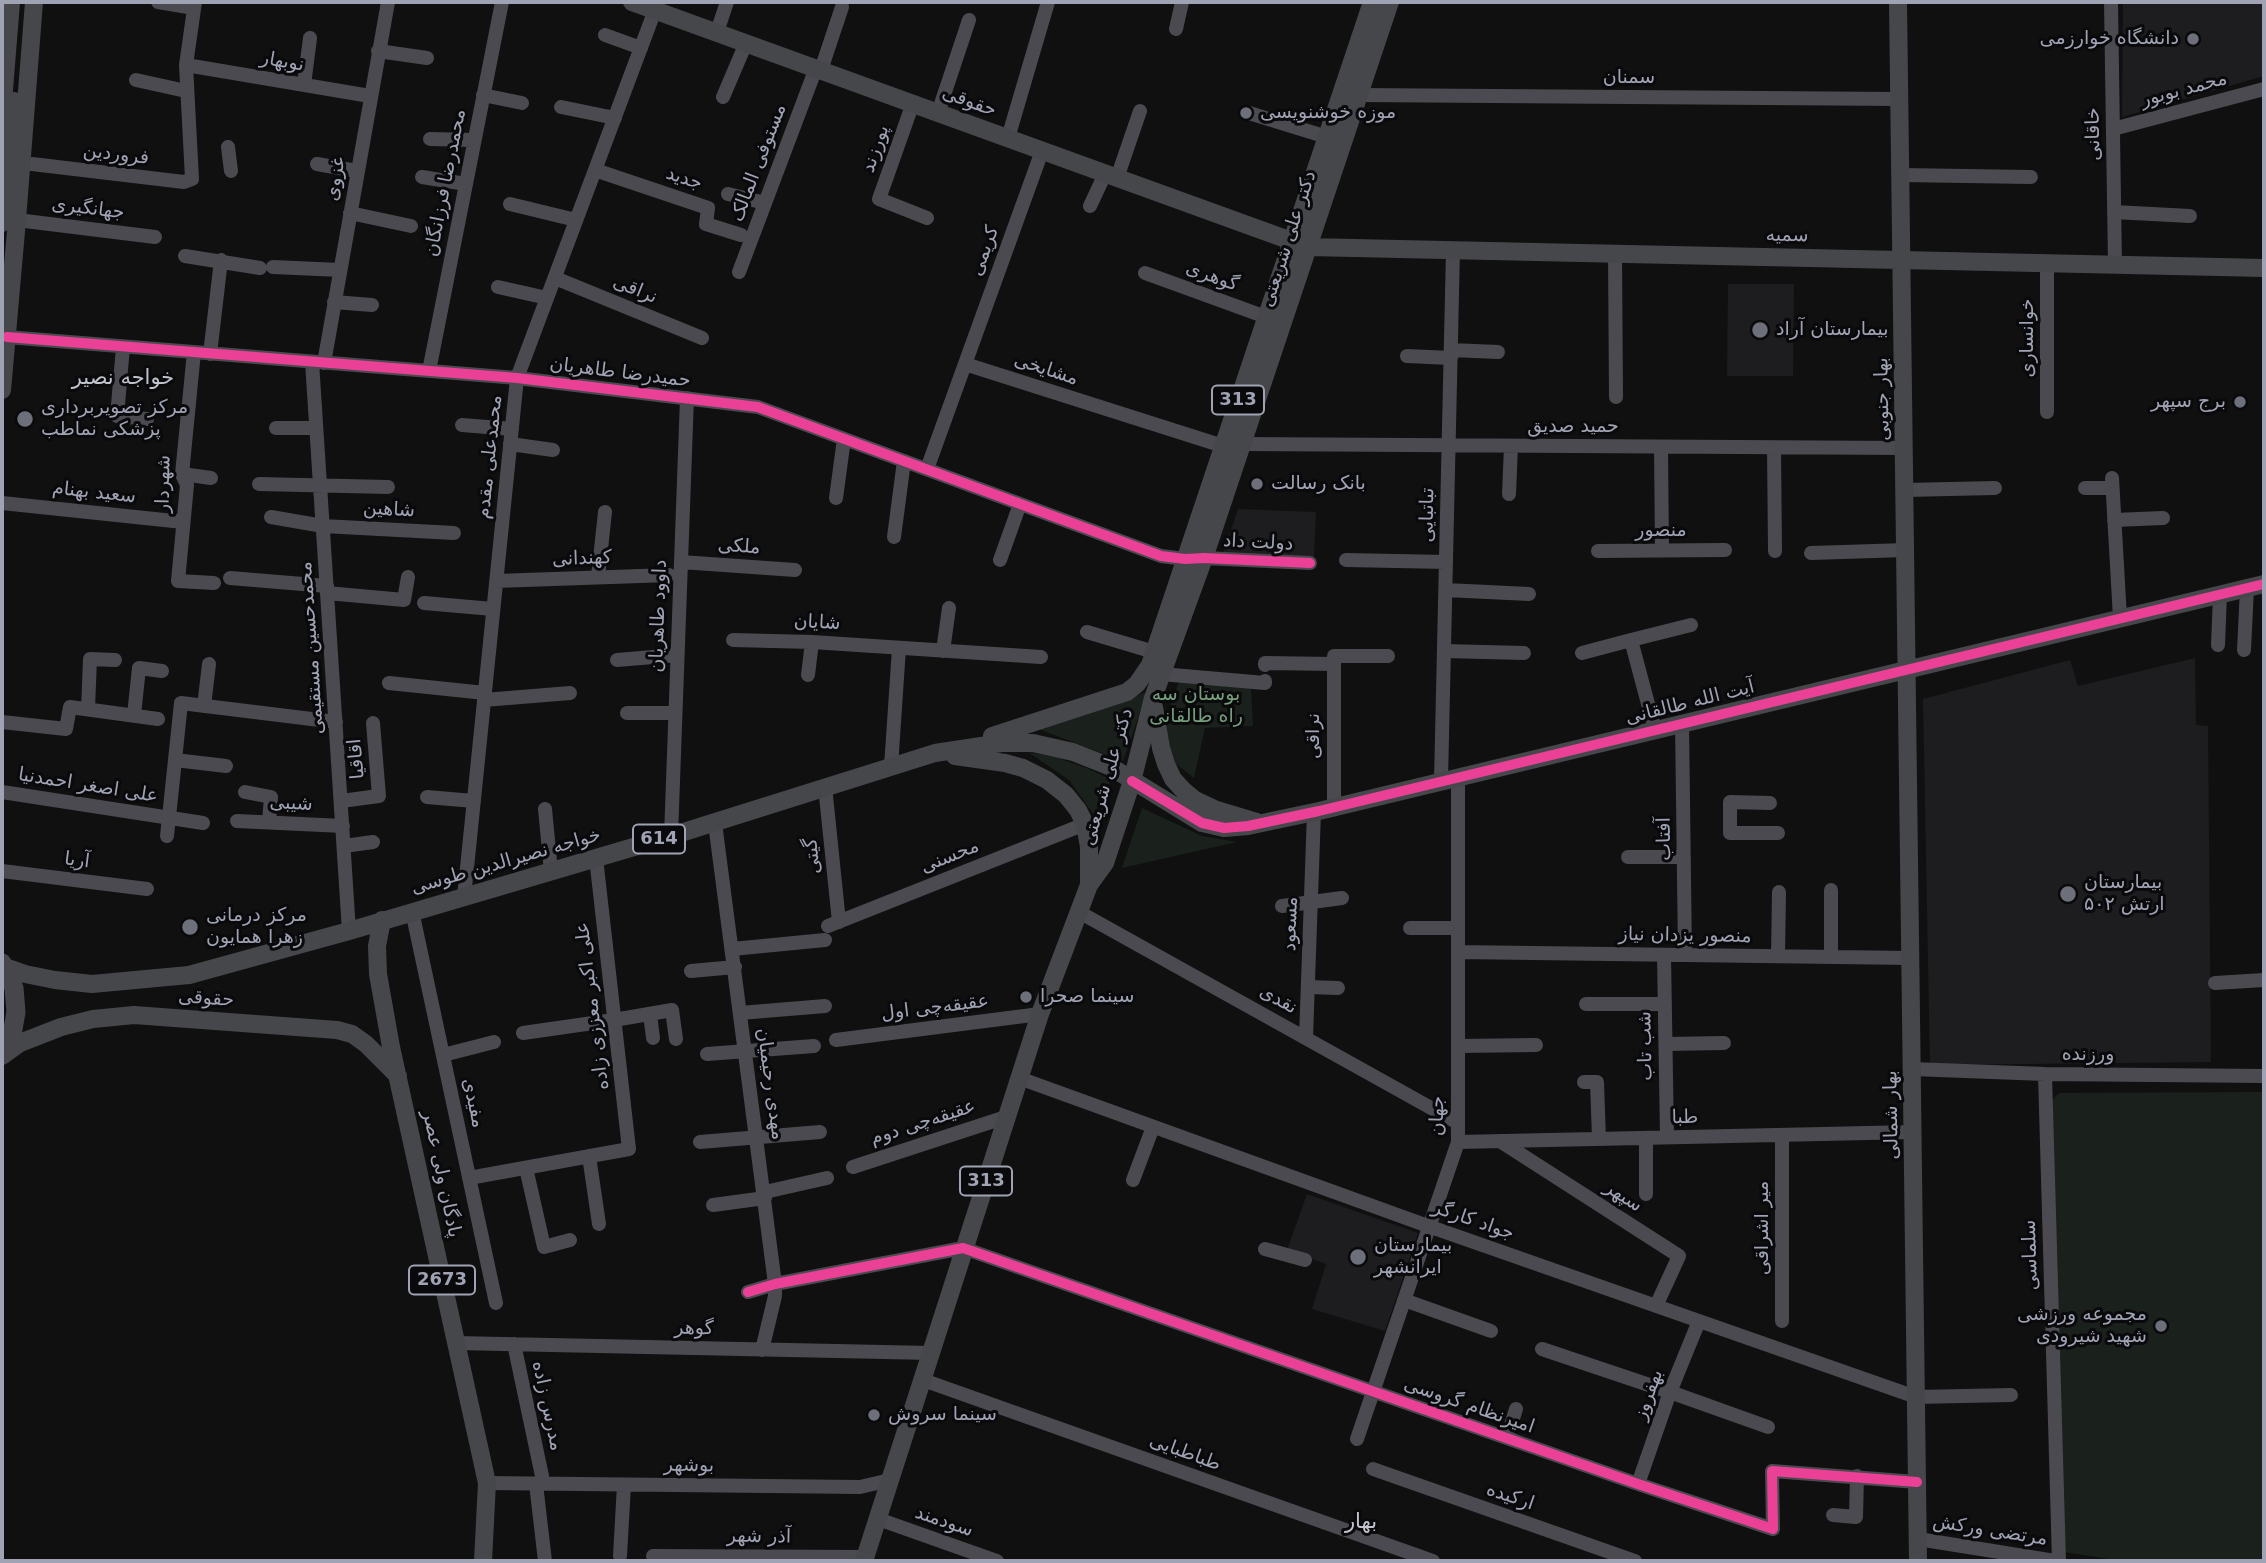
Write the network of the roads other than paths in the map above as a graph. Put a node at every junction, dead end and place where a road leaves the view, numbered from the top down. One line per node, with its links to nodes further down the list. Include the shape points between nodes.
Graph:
1 (11, 2): 27 (main road)
2 (23, 2): 31 (main road)
3 (34, 2): 31 (main road)
4 (44, 2): 56 (main road)
5 (158, 2): 16 (street)
6 (387, 2): 26 (street, غزوی)
7 (502, 2): 36 (street, محمدرضا فرزانگان)
8 (632, 2): 17 (main road, حقوقی)
9 (727, 2): 21 (street)
10 (1048, 2): 51 (street)
11 (1182, 2): 20 (street)
12 (1372, 2): 50 (main road, دکتر علی شریعتی / 313)
13 (1390, 2): 37 (main road, دکتر علی شریعتی / 313)
14 (1898, 2): 40 (main road, بهار جنوبی)
15 (2111, 2): 49 (street, خاقانی)
16 (195, 5): 29 (street)
17 (657, 6): 21 (main road, حقوقی); 25 (street, محمدعلی مقدم)
18 (842, 7): 30 (street, مستوفی المالک)
19 (969, 20): 46 (street)
20 (1176, 29)
21 (717, 32): 24 (main road, حقوقی)
22 (606, 36): 25 (street)
23 (310, 38): 33 (street)
24 (746, 43): 30 (main road, حقوقی); 39 (street)
25 (641, 48): 48 (street, محمدعلی مقدم)
26 (378, 51): 28 (street); 38 (street, غزوی)
27 (4, 56): 45 (main road)
28 (427, 58)
29 (186, 65): 33 (street, نوبهار); 35 (street)
30 (818, 69): 42 (main road, حقوقی); 67 (street, مستوفی المالک)
31 (22, 80): 74 (main road)
32 (136, 80): 35 (street)
33 (304, 85): 38 (street, نوبهار)
34 (2264, 89): 49 (street, محمد بوبور)
35 (186, 91): 56 (street, فروردین, via 190,181)
36 (483, 95): 41 (street); 53 (street, محمدرضا فرزانگان)
37 (1358, 95): 40 (street, سمنان); 79 (main road, دکتر علی شریعتی / 313)
38 (370, 96): 60 (street, غزوی)
39 (723, 97)
40 (1899, 99): 62 (main road, بهار جنوبی)
41 (522, 103)
42 (913, 103): 46 (main road, حقوقی); 73 (street, پورزند, via 879,199)
43 (561, 107): 48 (street)
44 (1140, 111): 61 (street)
45 (2, 113)
46 (938, 113): 51 (main road, حقوقی)
47 (1249, 113): 50 (street)
48 (615, 118): 58 (street, محمدعلی مقدم)
49 (2113, 129): 70 (street, خاقانی)
50 (1327, 137): 79 (main road, دکتر علی شریعتی / 313)
51 (1008, 138): 55 (main road, حقوقی)
52 (429, 139): 53 (street)
53 (474, 140): 65 (street, محمدرضا فرزانگان)
54 (228, 148): 59 (street)
55 (1042, 150): 61 (main road, حقوقی); 106 (street, کریمی)
56 (32, 164): 74 (main road)
57 (317, 164): 60 (street)
58 (595, 170): 75 (street, محمدعلی مقدم); 77 (street, جدید, via 708,208 706,224)
59 (231, 171)
60 (357, 171): 71 (street, غزوی)
61 (1111, 176): 69 (street); 79 (main road, حقوقی)
62 (1901, 176): 64 (street); 84 (main road, بهار جنوبی)
63 (422, 177): 65 (street)
64 (2031, 177)
65 (466, 184): 107 (street, محمدرضا فرزانگان)
66 (727, 194): 67 (street)
67 (765, 203): 89 (street, مستوفی المالک)
68 (510, 204): 75 (street)
69 (1090, 206)
70 (2114, 212): 72 (street); 86 (street, خاقانی)
71 (350, 213): 76 (street); 88 (street, غزوی)
72 (2190, 216)
73 (927, 218)
74 (6, 219): 78 (street, جهانگیری); 97 (main road)
75 (576, 220): 91 (street, محمدعلی مقدم)
76 (411, 226)
77 (741, 235)
78 (155, 237)
79 (1300, 244): 80 (main road, سمیه); 96 (main road, دکتر علی شریعتی / 313); 120 (main road, دکتر علی شریعتی / 313)
80 (1453, 250): 81 (main road, سمیه); 103 (street, تباتبایی)
81 (1615, 254): 84 (main road, سمیه); 110 (street)
82 (185, 256): 83 (street)
83 (221, 260): 88 (street, via 267,268); 102 (street)
84 (1902, 260): 85 (main road, سمیه); 126 (main road, بهار جنوبی)
85 (2047, 263): 86 (main road, سمیه); 112 (street, خوانساری)
86 (2115, 265): 87 (main road, سمیه)
87 (2264, 268)
88 (340, 270): 94 (street, غزوی)
89 (739, 272)
90 (1145, 272): 96 (street, گوهری)
91 (555, 278): 93 (street, محمدعلی مقدم); 98 (street, نراقی)
92 (498, 287): 93 (street)
93 (547, 298): 108 (street, محمدعلی مقدم)
94 (334, 302): 95 (street); 105 (street, غزوی)
95 (372, 305)
96 (1266, 317): 122 (main road, دکتر علی شریعتی / 313)
97 (6, 337): 99 (street, حمیدرضا طاهریان); 109 (main road)
98 (702, 338)
99 (123, 347): 100 (street, حمیدرضا طاهریان); 113 (street, via 117,416)
100 (194, 352): 102 (street, حمیدرضا طاهریان); 130 (street, شهردار)
101 (1498, 352): 103 (street)
102 (210, 354): 105 (street, حمیدرضا طاهریان)
103 (1451, 354): 104 (street); 121 (street, تباتبایی)
104 (1407, 356)
105 (318, 362): 107 (street, حمیدرضا طاهریان); 116 (street, محمدحسین مستقیمی)
106 (965, 364): 122 (street, مشایخی); 129 (street)
107 (429, 371): 108 (street, حمیدرضا طاهریان)
108 (517, 378): 111 (street, حمیدرضا طاهریان); 117 (street, محمدعلی مقدم)
109 (2, 390)
110 (1616, 397)
111 (687, 398): 118 (street, حمیدرضا طاهریان, via 758,407); 160 (street, داوود طاهریان)
112 (2047, 412)
113 (147, 419)
114 (462, 425): 117 (street)
115 (276, 428): 116 (street)
116 (316, 428): 133 (street, محمدحسین مستقیمی)
117 (512, 429): 119 (street, محمدعلی مقدم)
118 (845, 439): 128 (street, حمیدرضا طاهریان); 139 (street)
119 (510, 444): 127 (street); 168 (street, محمدعلی مقدم)
120 (1242, 444): 121 (street, حمید صدیق); 156 (main road, دکتر علی شریعتی / 313)
121 (1449, 445): 123 (street, حمید صدیق); 161 (street, تباتبایی)
122 (1223, 446): 157 (main road, دکتر علی شریعتی / 313)
123 (1511, 446): 124 (street, حمید صدیق); 138 (street)
124 (1661, 447): 125 (street, حمید صدیق); 150 (street)
125 (1774, 447): 126 (street, حمید صدیق); 154 (street)
126 (1904, 449): 137 (main road, بهار جنوبی)
127 (553, 450)
128 (904, 461): 129 (street, حمیدرضا طاهریان); 149 (street)
129 (927, 469): 141 (street, حمیدرضا طاهریان)
130 (182, 474): 131 (street); 146 (street, شهردار, via 187,485)
131 (211, 478)
132 (259, 484): 133 (street)
133 (320, 484): 134 (street); 147 (street, محمدحسین مستقیمی)
134 (388, 487)
135 (1996, 488): 137 (street)
136 (2085, 488): 145 (street, via 2112,483)
137 (1905, 491): 152 (main road, بهار جنوبی)
138 (1509, 494)
139 (836, 498)
140 (2, 503): 146 (street, سعید بهنام)
141 (1020, 504): 157 (street, حمیدرضا طاهریان, via 1161,556); 158 (street)
142 (605, 512): 166 (street)
143 (271, 517): 147 (street, شاهین)
144 (2163, 518): 145 (street)
145 (2114, 520): 178 (street)
146 (183, 522): 169 (street, شهردار, via 178,581)
147 (323, 526): 148 (street, شاهین); 171 (street, محمدحسین مستقیمی)
148 (454, 533)
149 (894, 537)
150 (1662, 550): 151 (street, منصور); 153 (street, منصور)
151 (1725, 550)
152 (1906, 550): 155 (street); 200 (main road, بهار جنوبی)
153 (1598, 551)
154 (1775, 551)
155 (1811, 553)
156 (1204, 558): 157 (street, حمیدرضا طاهریان); 162 (street, دولت داد); 202 (main road, دکتر علی شریعتی / 313)
157 (1185, 559): 188 (main road, دکتر علی شریعتی / 313)
158 (1000, 560)
159 (1346, 560): 161 (street)
160 (681, 562): 163 (street, ملکی); 192 (street, داوود طاهریان)
161 (1446, 562): 172 (street, تباتبایی)
162 (1310, 563)
163 (795, 570)
164 (669, 575): 166 (street, کهندانی)
165 (408, 577): 171 (street, via 404,600)
166 (598, 577): 168 (street, کهندانی)
167 (230, 578): 171 (street)
168 (496, 581): 177 (street, محمدعلی مقدم)
169 (214, 583)
170 (2256, 586): 174 (main road, آیت الله طالقانی); 186 (street)
171 (327, 589): 216 (street, محمدحسین مستقیمی)
172 (1446, 590): 173 (street); 189 (street, تباتبایی)
173 (1529, 594)
174 (2220, 594): 178 (main road, آیت الله طالقانی); 184 (street)
175 (424, 603): 177 (street)
176 (949, 608): 187 (street)
177 (494, 609): 207 (street, محمدعلی مقدم)
178 (2120, 618): 200 (main road, آیت الله طالقانی)
179 (1691, 625): 182 (street)
180 (1087, 632): 188 (street)
181 (733, 640): 183 (street, شایان)
182 (1631, 640): 191 (street); 219 (street)
183 (813, 642): 185 (street, شایان); 203 (street)
184 (2218, 645)
185 (899, 648): 187 (street, شایان); 223 (street)
186 (2244, 650)
187 (943, 651): 194 (street, شایان)
188 (1154, 652): 220 (main road, دکتر علی شریعتی / 313, via 1138,684 1127,692)
189 (1444, 652): 190 (street); 224 (street, تباتبایی)
190 (1524, 653)
191 (1583, 653)
192 (677, 655): 196 (street); 212 (street, داوود طاهریان)
193 (1388, 656): 198 (street, via 1334,656)
194 (1041, 657)
195 (115, 660): 210 (street, via 90,659)
196 (617, 660)
197 (209, 664): 209 (street)
198 (1334, 664): 199 (street); 233 (street, نراقی)
199 (1265, 665)
200 (1907, 669): 218 (main road, آیت الله طالقانی); 275 (main road, بهار شمالی)
201 (162, 671): 213 (street, via 139,668)
202 (1161, 674): 204 (street); 208 (main road, دکتر علی شریعتی / 313)
203 (808, 675)
204 (1265, 681)
205 (389, 683): 207 (street)
206 (570, 693): 207 (street)
207 (484, 696): 231 (street, محمدعلی مقدم)
208 (1153, 698): 225 (main road, دکتر علی شریعتی / 313); 241 (main road, via 1161,748 1178,785 1214,809)
209 (204, 706): 216 (street); 221 (street, via 181,703)
210 (88, 709): 213 (street); 215 (street, via 70,707 66,729)
211 (627, 713): 212 (street)
212 (675, 713): 246 (street, داوود طاهریان)
213 (134, 715): 214 (street)
214 (158, 719)
215 (2, 722)
216 (336, 722): 230 (street, محمدحسین مستقیمی)
217 (373, 723): 230 (street, اقاقیا, via 379,796)
218 (1682, 723): 219 (main road, آیت الله طالقانی); 250 (street, آفتاب)
219 (1655, 730): 224 (main road, آیت الله طالقانی)
220 (935, 753): 223 (main road, خواجه نصیرالدین طوسی / 614); 225 (main road, خواجه نصیرالدین طوسی / 614, via 1033,743 1093,758); 242 (main road, via 1005,763 1035,774 1072,802)
221 (175, 760): 222 (street); 236 (street)
222 (226, 766)
223 (891, 767): 226 (main road, خواجه نصیرالدین طوسی / 614)
224 (1449, 779): 233 (main road, آیت الله طالقانی); 266 (street, جهان)
225 (1132, 781): 241 (main road, آیت الله طالقانی, via 1202,823 1224,828); 254 (main road, دکتر علی شریعتی / 313, via 1105,863)
226 (825, 786): 239 (main road, خواجه نصیرالدین طوسی / 614); 267 (street, گیتی)
227 (2, 792): 236 (street, علی اصغر احمدنیا)
228 (245, 792): 238 (street, via 271,797)
229 (427, 797): 231 (street)
230 (341, 801): 243 (street, محمدحسین مستقیمی)
231 (474, 801): 258 (street, محمدعلی مقدم)
232 (1770, 803): 244 (street, via 1730,802 1730,833)
233 (1334, 807): 235 (main road, آیت الله طالقانی)
234 (545, 809): 253 (street)
235 (1314, 812): 241 (main road, آیت الله طالقانی); 260 (street, مسعود)
236 (169, 818): 240 (street, علی اصغر احمدنیا); 245 (street)
237 (237, 821): 238 (street, شیبی)
238 (269, 822): 243 (street, شیبی)
239 (715, 822): 246 (main road, خواجه نصیرالدین طوسی / 614); 269 (street, مهدی رحیمیان)
240 (203, 823)
241 (1261, 823)
242 (1085, 824): 254 (main road); 267 (street, محسنی)
243 (343, 826): 248 (street, محمدحسین مستقیمی)
244 (1778, 833)
245 (167, 836)
246 (671, 836): 251 (main road, خواجه نصیرالدین طوسی / 614)
247 (373, 842): 248 (street)
248 (344, 846): 268 (street, محمدحسین مستقیمی)
249 (1628, 857): 250 (street)
250 (1684, 857): 272 (street, آفتاب)
251 (596, 858): 253 (main road, خواجه نصیرالدین طوسی / 614); 289 (street, علی اکبر معززی زاده)
252 (2, 871): 255 (street, آریا)
253 (551, 871): 258 (main road, خواجه نصیرالدین طوسی / 614)
254 (1089, 885): 263 (main road, دکتر علی شریعتی / 313)
255 (147, 889)
256 (1831, 890): 274 (street)
257 (1779, 892): 273 (street)
258 (464, 897): 262 (main road, خواجه نصیرالدین طوسی / 614)
259 (1342, 898): 260 (street)
260 (1311, 903): 261 (street); 281 (street, مسعود)
261 (1282, 906)
262 (412, 911): 264 (main road, خواجه نصیرالدین طوسی / 614); 304 (street, مفیدی)
263 (1079, 912): 288 (main road, دکتر علی شریعتی / 313); 292 (street, نقدی)
264 (382, 920): 268 (main road, خواجه نصیرالدین طوسی / 614); 307 (main road, پادگان ولی عصر / 2673, via 377,946 379,974)
265 (1409, 928): 266 (street)
266 (1458, 928): 270 (street, جهان)
267 (831, 930): 269 (street, محسنی)
268 (349, 931): 276 (main road, خواجه نصیرالدین طوسی / 614, via 189,975 92,984 25,974)
269 (732, 949): 277 (street, مهدی رحیمیان)
270 (1458, 952): 271 (street, منصور یزدان نیاز); 300 (street, جهان)
271 (1664, 955): 272 (street, منصور یزدان نیاز); 284 (street, شب تاب)
272 (1685, 955): 273 (street, منصور یزدان نیاز)
273 (1778, 956): 274 (street, منصور یزدان نیاز)
274 (1831, 957): 275 (street, منصور یزدان نیاز)
275 (1911, 958): 305 (main road, بهار شمالی)
276 (3, 965): 303 (highway, via 14,988 16,1012)
277 (734, 967): 278 (street); 286 (street, مهدی رحیمیان)
278 (691, 971)
279 (2264, 980): 280 (street)
280 (2215, 983)
281 (1308, 987): 282 (street); 292 (street, مسعود)
282 (1338, 988)
283 (1586, 1004): 284 (street)
284 (1665, 1004): 297 (street, شب تاب)
285 (825, 1006): 286 (street)
286 (740, 1013): 301 (street, مهدی رحیمیان)
287 (650, 1014): 289 (street); 291 (street); 293 (street, via 672,1010)
288 (1040, 1014): 294 (street, عقیقه‌چی اول); 309 (main road, دکتر علی شریعتی / 313)
289 (614, 1020): 290 (street); 324 (street, علی اکبر معززی زاده, via 629,1149)
290 (523, 1033)
291 (653, 1038)
292 (1306, 1038): 312 (street, نقدی)
293 (676, 1039)
294 (836, 1040)
295 (494, 1042): 304 (street)
296 (1724, 1042): 297 (street)
297 (1665, 1044): 318 (street, شب تاب)
298 (1536, 1045): 300 (street)
299 (814, 1046): 301 (street)
300 (1458, 1046): 312 (street, جهان)
301 (746, 1051): 302 (street); 317 (street, مهدی رحیمیان)
302 (707, 1054)
303 (2, 1055): 307 (main road, حقوقی, via 61,1027 134,1015 337,1030 366,1044)
304 (443, 1055): 327 (street, مفیدی)
305 (1912, 1069): 306 (street, ورزنده); 315 (main road, بهار شمالی)
306 (2045, 1074): 308 (street, ورزنده); 383 (street, سلماسی)
307 (398, 1076): 347 (main road, پادگان ولی عصر / 2673)
308 (2264, 1076)
309 (1019, 1078): 311 (main road, دکتر علی شریعتی / 313); 313 (street, جواد کارگر)
310 (1584, 1082): 320 (street, via 1597,1082)
311 (1006, 1117): 325 (street, عقیقه‌چی دوم); 336 (main road, دکتر علی شریعتی / 313)
312 (1458, 1124): 323 (street, جهان)
313 (1153, 1127): 329 (street); 334 (street, جواد کارگر)
314 (820, 1132): 317 (street)
315 (1913, 1132): 316 (street, طبا); 356 (main road, بهار شمالی)
316 (1782, 1135): 318 (street, طبا); 345 (street, میر اشراقی)
317 (757, 1136): 322 (street); 331 (street, مهدی رحیمیان)
318 (1667, 1137): 319 (street, طبا)
319 (1646, 1138): 320 (street, طبا); 330 (street)
320 (1599, 1139): 321 (street, طبا)
321 (1500, 1141): 323 (street, طبا); 343 (street, سپهر, via 1679,1256)
322 (699, 1142)
323 (1458, 1142): 334 (street, جهان)
324 (589, 1156): 326 (street); 333 (street)
325 (853, 1167)
326 (526, 1168): 327 (street); 335 (street, via 544,1247)
327 (469, 1178): 342 (street, مفیدی)
328 (827, 1178): 331 (street)
329 (1133, 1180)
330 (1646, 1194)
331 (765, 1195): 332 (street); 339 (street, مهدی رحیمیان)
332 (713, 1205)
333 (599, 1224)
334 (1428, 1226): 341 (street, جهان); 343 (street, جواد کارگر)
335 (570, 1240)
336 (963, 1248): 339 (street); 351 (main road, دکتر علی شریعتی / 313); 353 (street, امیرنظام گروسی)
337 (1265, 1249): 338 (street)
338 (1305, 1260)
339 (775, 1284): 340 (street); 350 (street, مهدی رحیمیان)
340 (748, 1292)
341 (1404, 1300): 346 (street); 353 (street, جهان)
342 (496, 1303)
343 (1656, 1306): 344 (street, جواد کارگر)
344 (1699, 1321): 354 (street, بهفروز); 356 (street, جواد کارگر)
345 (1782, 1321)
346 (1491, 1331)
347 (456, 1343): 348 (street, گوهر); 366 (main road, پادگان ولی عصر / 2673)
348 (514, 1344): 350 (street, گوهر); 364 (street, مدرس زاده)
349 (1542, 1349): 354 (street)
350 (762, 1350): 351 (street, گوهر)
351 (931, 1353): 352 (main road, دکتر علی شریعتی / 313)
352 (923, 1380): 363 (main road, دکتر علی شریعتی / 313); 375 (street, طباطبایی)
353 (1374, 1391): 359 (street, امیرنظام گروسی); 360 (street, جهان)
354 (1670, 1392): 358 (street); 367 (street, بهفروز)
355 (2011, 1395): 356 (street, جواد کارگر)
356 (1916, 1396): 365 (main road, بهار شمالی)
357 (1516, 1409): 359 (street)
358 (1769, 1427)
359 (1507, 1438): 367 (street, امیرنظام گروسی)
360 (1357, 1439)
361 (1373, 1469): 381 (street, ارکیده)
362 (1857, 1476): 365 (street, امیرنظام گروسی); 367 (street, امیرنظام گروسی, via 1772,1471 1773,1529); 369 (street, via 1856,1517)
363 (891, 1480): 368 (street, بوشهر, via 860,1487); 370 (main road, دکتر علی شریعتی / 313)
364 (541, 1481): 366 (street, بوشهر); 368 (street, بوشهر); 378 (street, مدرس زاده)
365 (1917, 1482): 371 (main road, بهار شمالی)
366 (486, 1483): 377 (main road, پادگان ولی عصر / 2673)
367 (1638, 1484)
368 (624, 1485): 372 (street)
369 (1833, 1514)
370 (878, 1519): 376 (main road, دکتر علی شریعتی / 313); 379 (street, سودمند)
371 (1918, 1539): 382 (main road, بهار شمالی); 383 (street, مرتضی ورکش)
372 (620, 1556)
373 (653, 1556): 374 (street, آذر شهر)
374 (721, 1558): 376 (street, آذر شهر)
375 (1416, 1558): 380 (street, طباطبایی)
376 (865, 1559)
377 (483, 1561)
378 (545, 1561)
379 (997, 1561)
380 (1433, 1561)
381 (1635, 1561)
382 (1918, 1561)
383 (2057, 1561)

